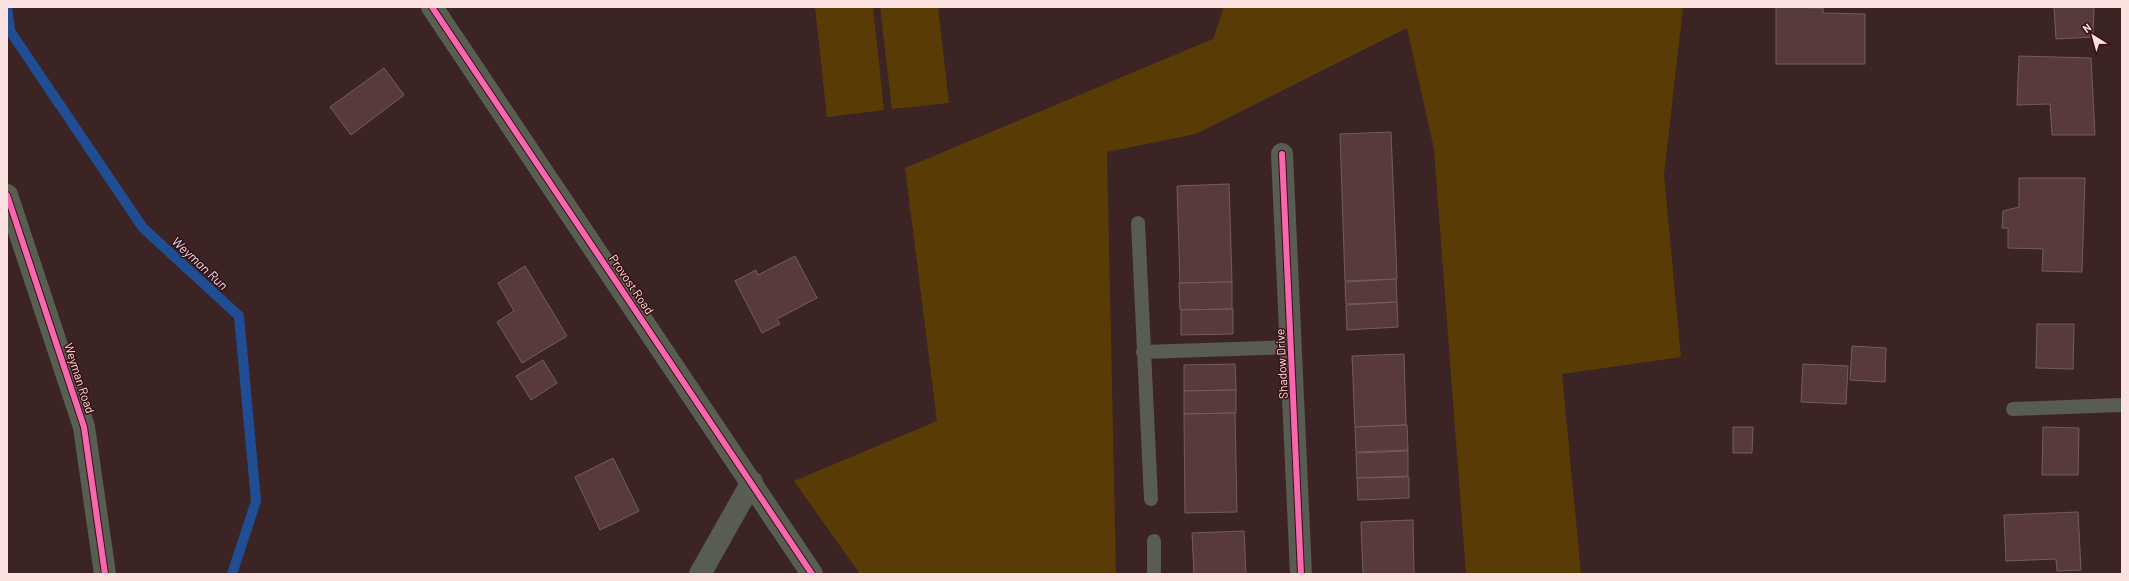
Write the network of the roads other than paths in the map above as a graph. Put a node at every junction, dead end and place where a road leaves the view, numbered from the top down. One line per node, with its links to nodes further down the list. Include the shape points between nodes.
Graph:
1 (432, 7): 9 (street, Provost Road)
2 (1282, 154): 5 (street, Shadow Drive)
3 (7, 195): 12 (street, Weyman Road, via 84,427)
4 (1138, 223): 6 (lane)
5 (1291, 346): 6 (lane); 16 (street, Shadow Drive)
6 (1143, 352): 10 (lane)
7 (2122, 404): 8 (lane)
8 (2013, 409)
9 (752, 482): 13 (street); 14 (street, Provost Road)
10 (1151, 499)
11 (1154, 541): 15 (lane)
12 (105, 574)
13 (700, 574)
14 (812, 574)
15 (1154, 574)
16 (1302, 574)

